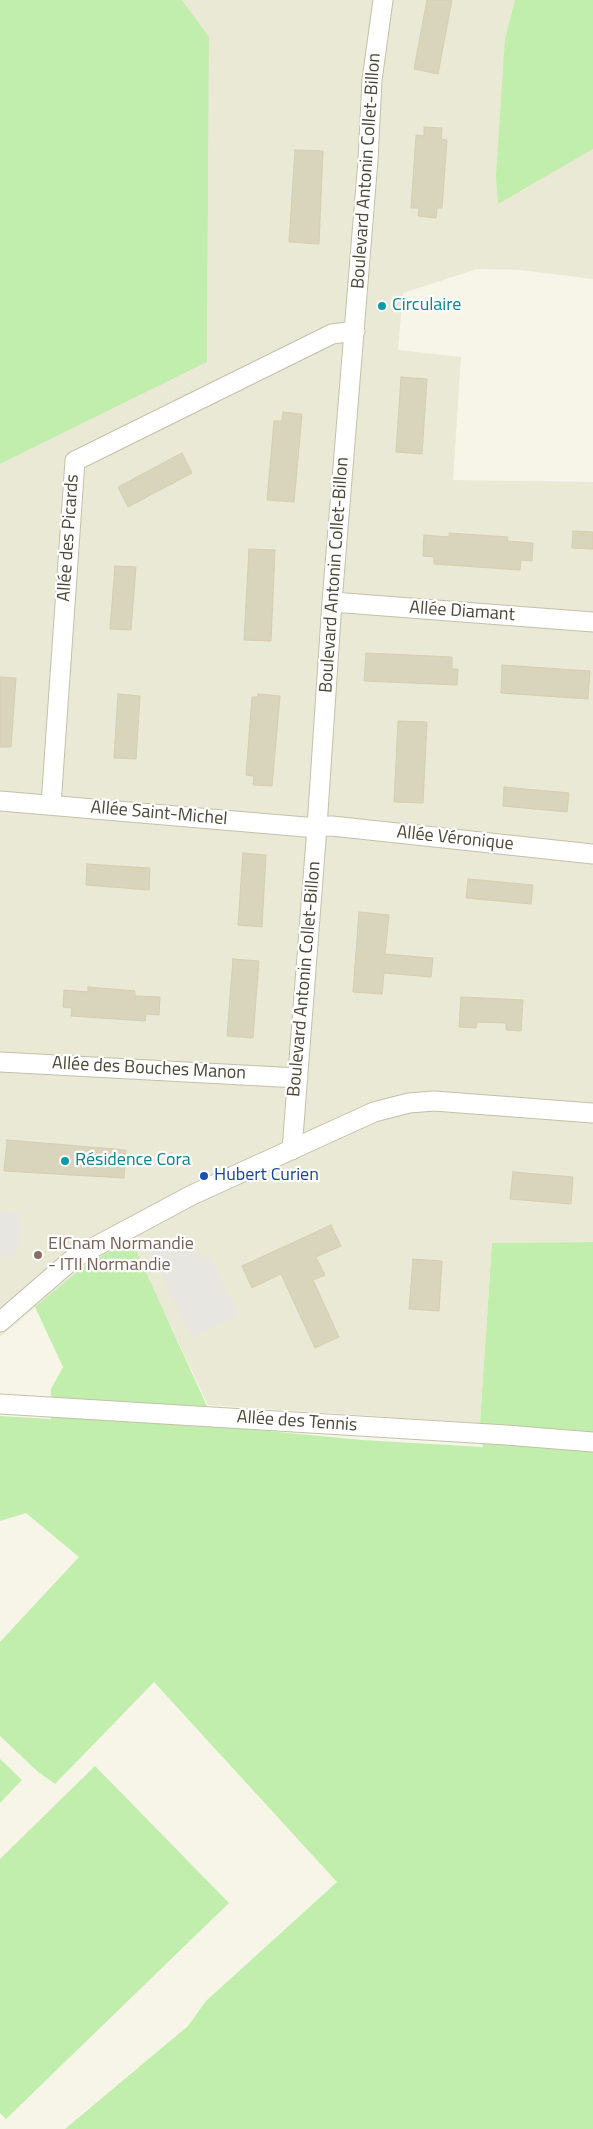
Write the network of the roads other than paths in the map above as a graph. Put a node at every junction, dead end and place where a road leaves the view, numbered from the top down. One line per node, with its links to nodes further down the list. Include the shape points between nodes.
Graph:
1 (383, 0): 2 (street, Boulevard Antonin Collet-Billon, via 372,80)
2 (355, 331): 3 (street, Boulevard Antonin Collet-Billon); 6 (street, Allée des Picards, via 332,334 75,461)
3 (332, 602): 4 (street, Allée Diamant); 7 (street, Boulevard Antonin Collet-Billon)
4 (593, 622)
5 (0, 801): 6 (street, Allée Saint-Michel)
6 (51, 805): 7 (street, Allée Saint-Michel)
7 (318, 827): 8 (street, Allée Véronique); 10 (street, Boulevard Antonin Collet-Billon)
8 (593, 854)
9 (0, 1062): 10 (street, Allée des Bouches Manon)
10 (298, 1078): 12 (street, Boulevard Antonin Collet-Billon)
11 (593, 1113): 12 (street, via 434,1101 409,1103 374,1112)
12 (292, 1150): 13 (street, via 192,1195 74,1258)
13 (0, 1322)
14 (0, 1404): 15 (street, Allée des Tennis)
15 (593, 1442)

